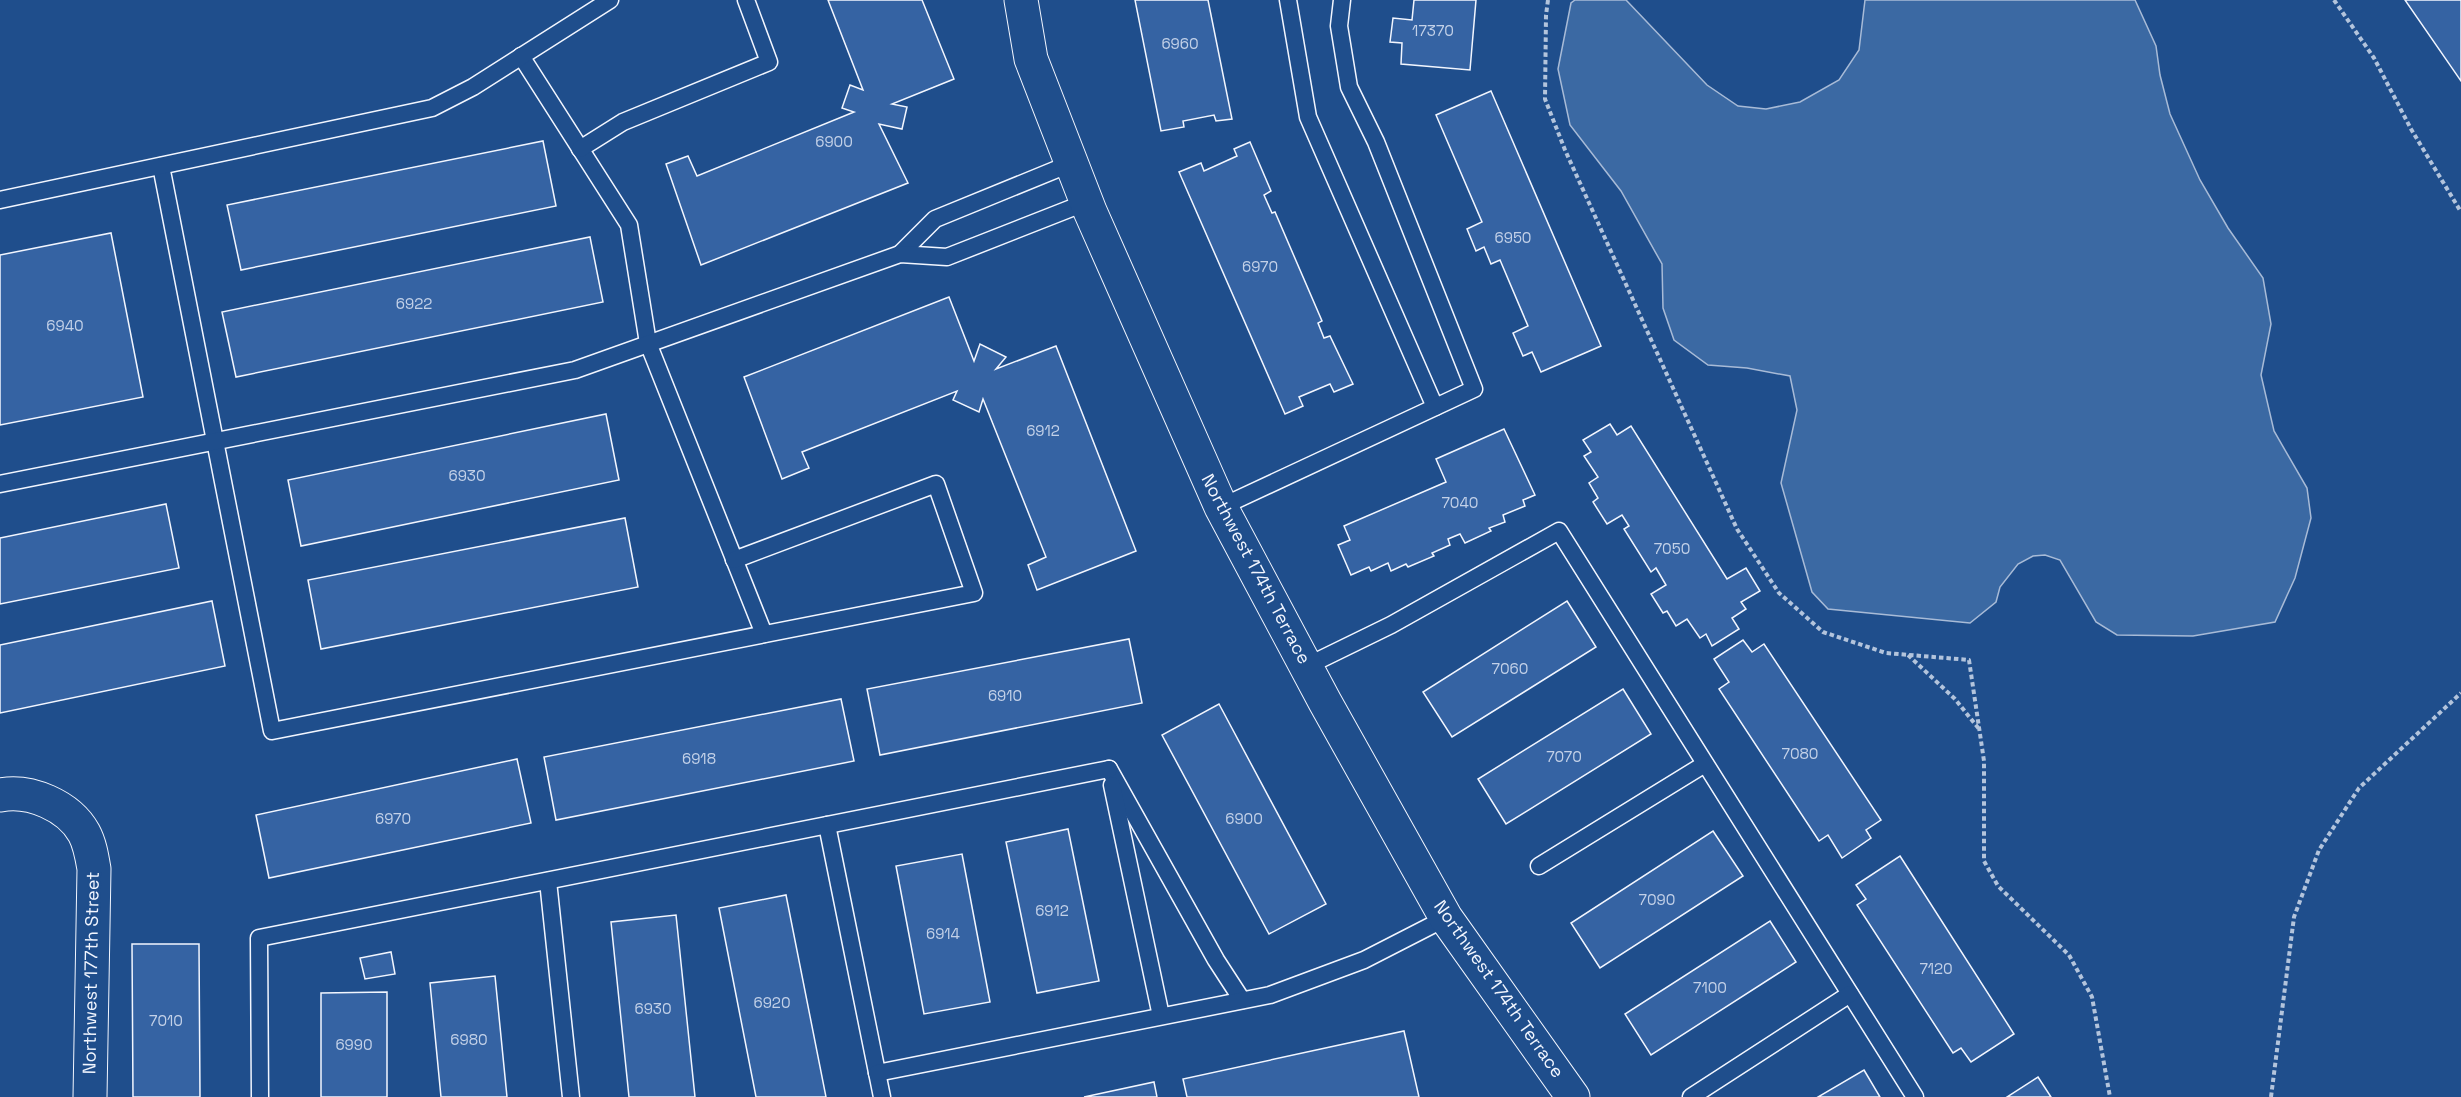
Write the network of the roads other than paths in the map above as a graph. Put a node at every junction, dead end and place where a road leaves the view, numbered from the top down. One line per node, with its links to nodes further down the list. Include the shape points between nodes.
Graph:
1 (610, 0): 6 (lane)
2 (746, 0): 7 (lane, via 768,62 623,122)
3 (1021, 0): 8 (street, Northwest 174th Terrace, via 1031,59)
4 (1288, 0): 14 (lane, via 1308,117)
5 (1342, 0): 14 (lane, via 1339,26 1349,87 1376,142 1474,389)
6 (521, 56): 7 (lane); 9 (lane, via 432,108)
7 (580, 149): 13 (lane, via 629,225)
8 (1071, 163): 11 (street, Northwest 174th Terrace); 12 (lane, via 935,219)
9 (161, 166): 10 (lane); 15 (lane)
10 (0, 200)
11 (1087, 202): 12 (lane, via 947,257); 17 (street, Northwest 174th Terrace)
12 (900, 254): 13 (lane)
13 (648, 343): 15 (lane, via 575,370); 18 (lane)
14 (1435, 407): 17 (lane)
15 (216, 441): 16 (lane); 19 (lane, via 272,731)
16 (0, 484)
17 (1221, 507): 20 (street, Northwest 174th Terrace)
18 (734, 560): 19 (lane); 19 (lane, via 936,484 974,592)
19 (764, 634)
20 (1307, 666): 21 (lane, via 1391,625 1559,531); 27 (street, Northwest 174th Terrace)
21 (1706, 764): 25 (lane); 28 (lane)
22 (1109, 770): 24 (lane); 29 (lane); 30 (lane)
23 (0, 795): 32 (street, Northwest 177th Street, via 31,796 54,805 73,818 87,841 94,869)
24 (827, 825): 26 (lane); 31 (lane)
25 (1539, 866)
26 (548, 880): 33 (lane, via 259,938); 34 (lane)
27 (1446, 918): 29 (lane, via 1364,960 1270,995); 36 (street, Northwest 174th Terrace)
28 (1850, 994): 37 (lane); 38 (lane)
29 (1242, 1000): 30 (lane)
30 (1161, 1016): 31 (lane)
31 (877, 1073): 35 (lane)
32 (90, 1097)
33 (260, 1097)
34 (571, 1097)
35 (882, 1097)
36 (1574, 1097)
37 (1691, 1097)
38 (1915, 1097)

